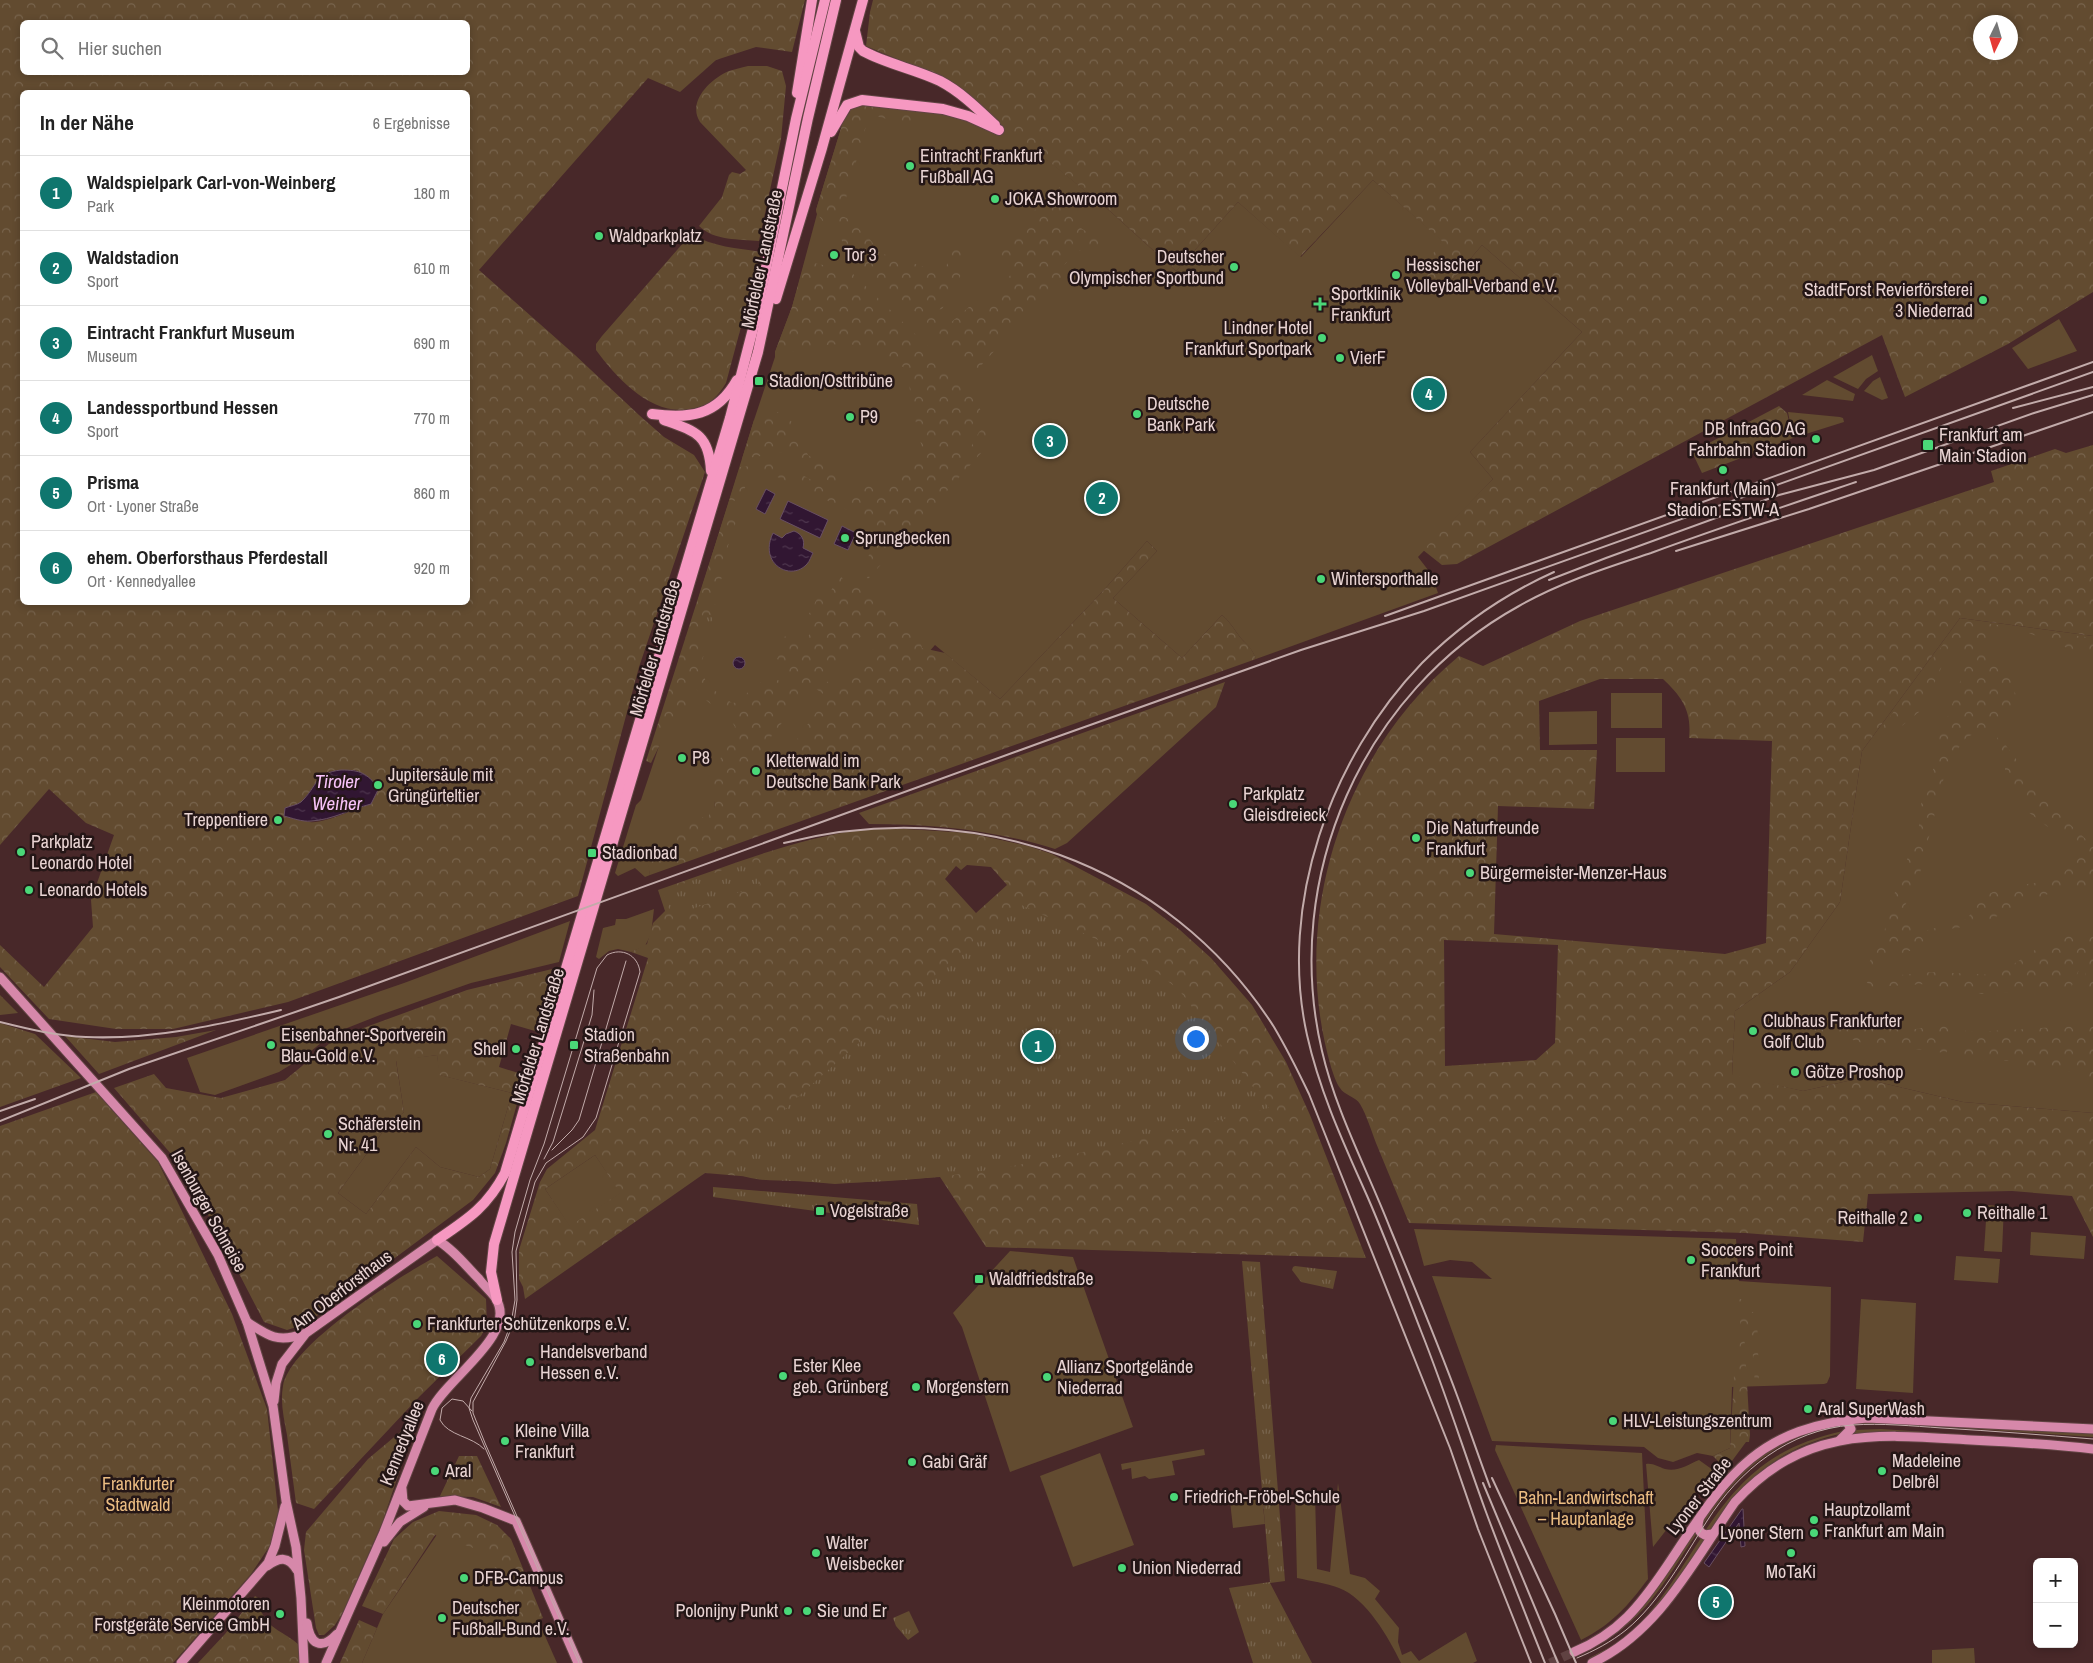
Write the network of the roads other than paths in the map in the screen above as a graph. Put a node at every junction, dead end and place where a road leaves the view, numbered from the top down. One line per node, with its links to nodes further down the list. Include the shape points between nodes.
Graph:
1 (812, 0): 6 (highway, via 797,83)
2 (825, 0): 6 (highway, Mörfelder Landstraße)
3 (836, 0): 8 (highway, Mörfelder Landstraße)
4 (863, 0): 5 (highway)
5 (854, 27): 7 (highway); 7 (highway, via 856,40 863,51 952,88 999,130 943,109 857,100 846,105)
6 (796, 119): 9 (highway, Mörfelder Landstraße)
7 (822, 148): 8 (highway)
8 (758, 352): 13 (highway, Mörfelder Landstraße, via 499,1224 491,1268)
9 (743, 368): 10 (highway, Mörfelder Landstraße); 10 (highway, via 722,399 701,413 683,417 652,414 689,428 701,437 709,454)
10 (712, 479): 12 (highway, Mörfelder Landstraße, via 505,1173 495,1193 479,1210)
11 (0, 977): 14 (main road, Isenburger Schneise, via 162,1158 218,1255)
12 (437, 1240): 13 (main road, via 451,1250); 15 (main road, Am Oberforsthaus)
13 (497, 1300): 21 (main road, Kennedyallee, via 499,1320 495,1335 438,1398)
14 (247, 1322): 15 (main road, via 281,1339); 16 (main road, Isenburger Schneise)
15 (306, 1333): 16 (main road, Am Oberforsthaus, via 282,1364)
16 (273, 1406): 22 (main road, Isenburger Schneise)
17 (1837, 1420): 18 (main road, Lyoner Straße, via 1866,1418); 19 (main road, via 1847,1422 1851,1429); 24 (main road, Lyoner Straße, via 1787,1435 1766,1446 1734,1473)
18 (2093, 1429)
19 (1838, 1441): 20 (main road, Lyoner Straße, via 1906,1436); 25 (main road, Lyoner Straße, via 1797,1454 1763,1474 1735,1502)
20 (2093, 1449)
21 (402, 1487): 23 (main road, via 406,1506); 26 (main road, Kennedyallee)
22 (286, 1501): 27 (main road, via 276,1546); 28 (main road, Isenburger Schneise)
23 (428, 1504): 26 (main road, via 400,1522); 35 (main road, via 450,1500 465,1502 516,1521)
24 (1700, 1517): 25 (main road, via 1699,1530 1705,1535); 31 (main road, Lyoner Straße, via 1628,1618 1609,1634)
25 (1712, 1534): 36 (main road, Lyoner Straße, via 1655,1618 1626,1642)
26 (372, 1558): 30 (main road, Kennedyallee)
27 (265, 1567): 28 (main road, via 284,1558); 32 (main road)
28 (298, 1572): 29 (main road, Isenburger Schneise)
29 (300, 1591): 30 (main road, via 312,1639 326,1644); 33 (main road, Isenburger Schneise)
30 (341, 1631): 34 (main road, Kennedyallee)
31 (1574, 1652)
32 (181, 1663)
33 (304, 1663)
34 (326, 1663)
35 (578, 1663)
36 (1592, 1663)

